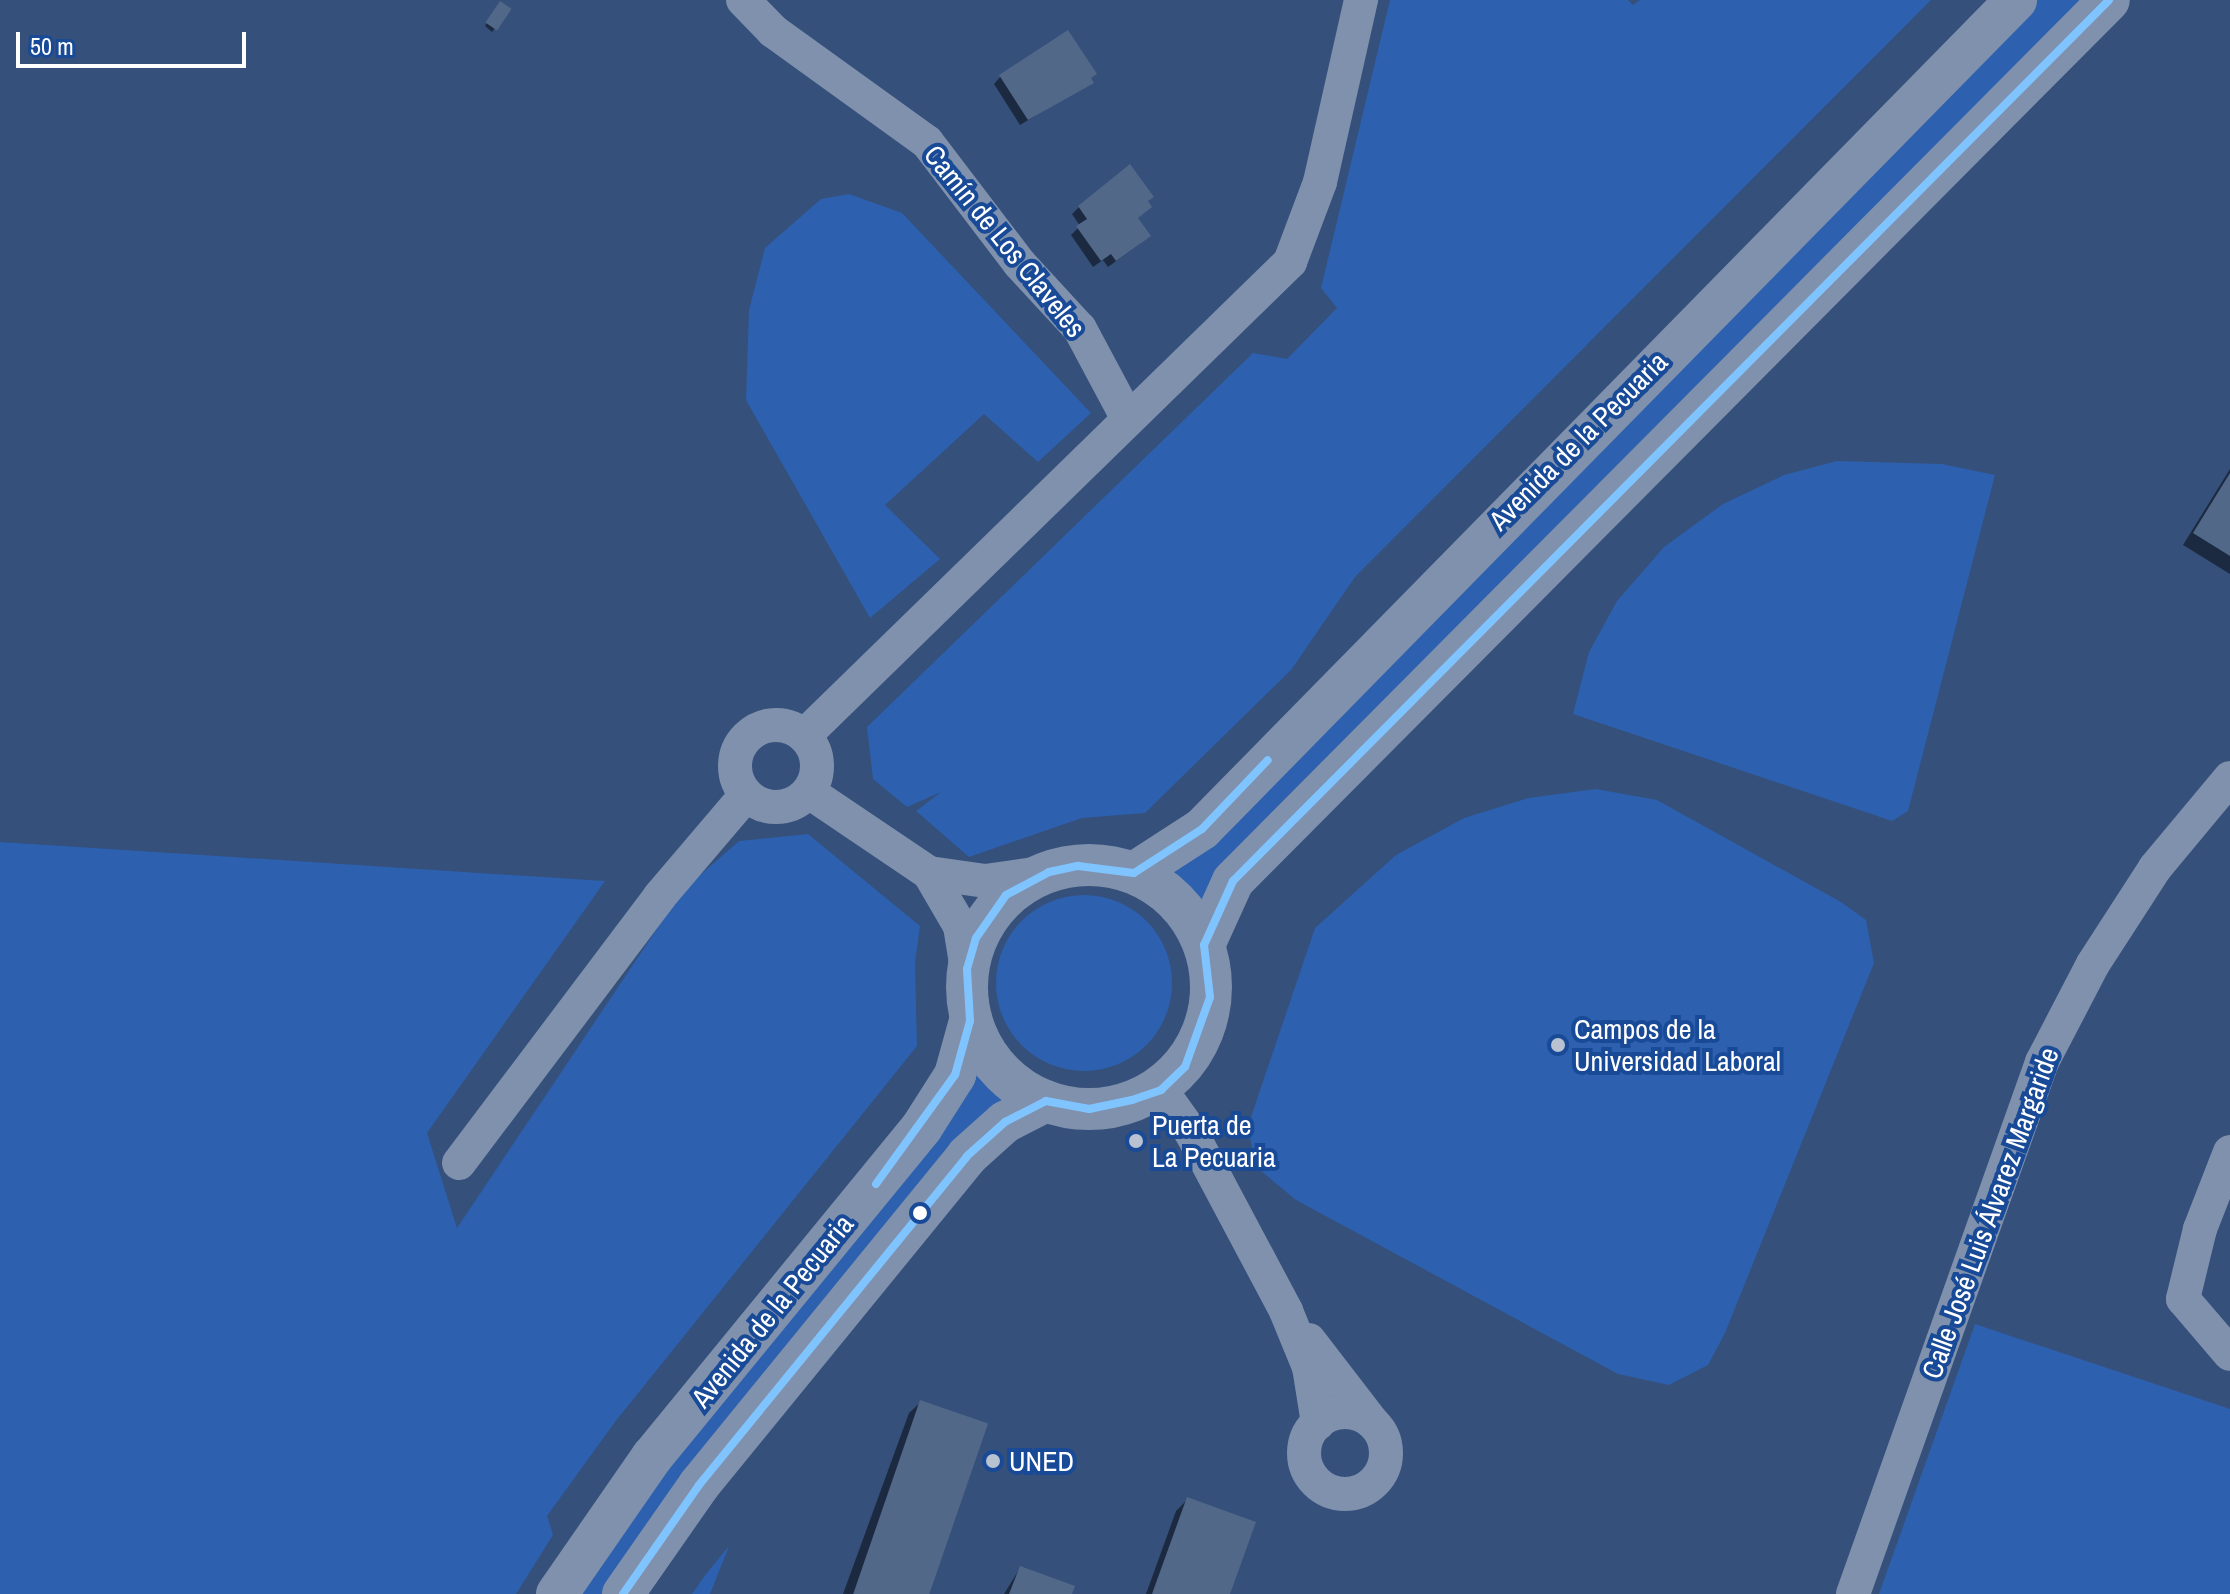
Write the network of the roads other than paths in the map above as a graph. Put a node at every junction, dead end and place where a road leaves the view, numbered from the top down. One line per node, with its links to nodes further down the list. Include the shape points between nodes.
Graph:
1 (743, 0): 5 (street, Camín de Los Claveles, via 773,31 927,142 1020,264 1080,329)
2 (1361, 0): 5 (street, via 1320,182 1290,262)
3 (2016, 0): 12 (street, Avenida de la Pecuaria, via 1202,829)
4 (2109, 0): 13 (street, via 1233,881)
5 (1127, 417): 6 (street)
6 (804, 736): 8 (street, via 817,768); 9 (street, via 777,725 733,735 735,769)
7 (2230, 778): 26 (street, Calle José Luis Álvarez Margaride, via 2155,868 2093,964 2042,1062)
8 (809, 792): 9 (street, via 798,802 771,808); 11 (street)
9 (746, 795): 19 (street, via 660,896)
10 (1049, 872): 11 (street, via 985,881); 12 (street, via 1078,866); 14 (street, via 1006,895 987,917)
11 (929, 873): 14 (street, via 960,926)
12 (1134, 873): 13 (street, via 1165,890 1192,917)
13 (1204, 945): 16 (street, via 1210,997 1199,1038 1185,1067)
14 (967, 969): 15 (street)
15 (970, 1021): 17 (street, via 991,1061); 24 (street, Avenida de la Pecuaria, via 955,1075 922,1127 652,1457)
16 (1161, 1090): 17 (street, via 1089,1109); 20 (street, via 1191,1132)
17 (1046, 1101): 25 (street, Avenida de la Pecuaria, via 1005,1122 967,1156 699,1485)
18 (2230, 1152): 21 (street, via 2200,1229 2183,1299)
19 (459, 1163)
20 (1286, 1311): 22 (street); 23 (street, via 1309,1367)
21 (2230, 1354)
22 (1372, 1422): 23 (street, via 1351,1412); 23 (street, via 1386,1447 1382,1472 1365,1489 1349,1494 1325,1489 1307,1467 1305,1444)
23 (1318, 1423)
24 (557, 1594)
25 (623, 1594)
26 (1853, 1594)

